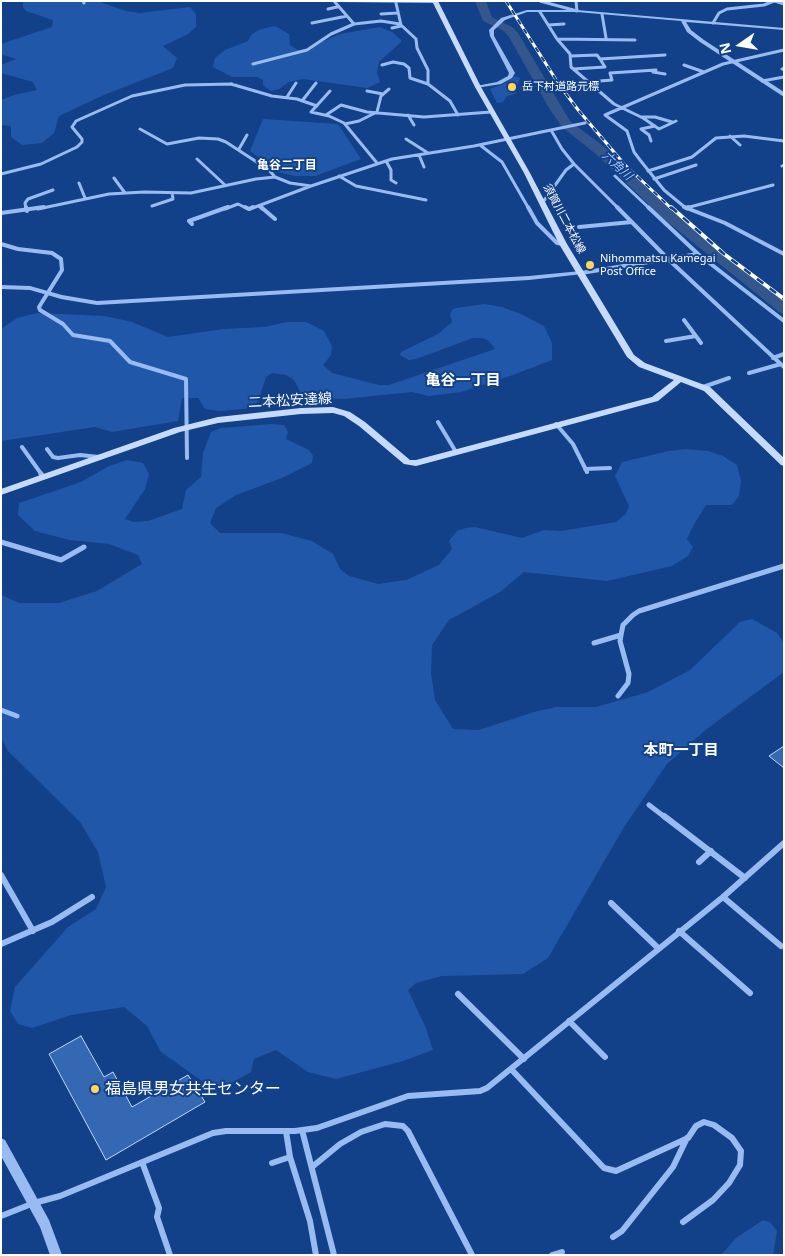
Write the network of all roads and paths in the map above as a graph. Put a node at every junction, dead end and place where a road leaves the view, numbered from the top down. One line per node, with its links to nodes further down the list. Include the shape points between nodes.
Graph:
1 (540, 1): 8 (street); 12 (street)
2 (576, 1): 12 (street)
3 (774, 1): 7 (street); 18 (street, via 727,9 719,13)
4 (397, 2): 5 (street); 6 (street); 10 (street)
5 (435, 2): 47 (main road, 須賀川二本松線)
6 (336, 3): 9 (street); 15 (street)
7 (784, 4)
8 (540, 6)
9 (328, 9)
10 (397, 12): 13 (street); 21 (street)
11 (540, 12): 22 (street)
12 (577, 12): 14 (street); 47 (street, via 524,12 499,22 493,27 492,36 512,73 506,80)
13 (381, 14)
14 (602, 14): 16 (street); 26 (street)
15 (347, 16): 17 (street); 19 (street)
16 (683, 21): 18 (street); 34 (street, via 696,37)
17 (312, 23)
18 (713, 23): 24 (street)
19 (354, 24): 21 (street, via 381,21); 35 (street, via 306,50)
20 (564, 24): 22 (street)
21 (401, 25): 23 (street); 46 (street, via 416,39 428,70)
22 (548, 25): 27 (street)
23 (392, 28)
24 (784, 29)
25 (626, 34): 28 (street)
26 (606, 38): 27 (street); 28 (street)
27 (557, 39): 32 (street)
28 (626, 39): 29 (street)
29 (635, 40)
30 (784, 50): 34 (street)
31 (665, 55): 33 (street)
32 (570, 56): 33 (street, via 597,55); 38 (street)
33 (600, 59): 38 (street, via 605,67)
34 (732, 62): 39 (street); 42 (street)
35 (253, 64)
36 (382, 65): 46 (street, via 404,64 410,78)
37 (684, 65): 39 (street)
38 (574, 69): 44 (street)
39 (704, 72): 56 (street)
40 (665, 74): 44 (street, via 654,71 610,73 612,80)
41 (784, 77): 42 (street)
42 (762, 81): 52 (street)
43 (296, 82): 53 (street)
44 (588, 82): 56 (street)
45 (316, 83): 54 (street)
46 (428, 84): 61 (street, via 450,101)
47 (478, 87): 58 (main road, 須賀川二本松線)
48 (389, 89): 51 (street)
49 (367, 91): 51 (street)
50 (330, 92): 55 (street)
51 (383, 94): 57 (street)
52 (784, 95)
53 (287, 97): 54 (street); 87 (street, via 230,84 185,85 132,96 76,121 72,127 82,139 77,147 41,164)
54 (302, 101): 55 (street)
55 (317, 106): 59 (street, via 311,112)
56 (619, 107): 62 (street); 86 (street, via 605,115 627,131 634,152)
57 (377, 112): 59 (street, via 341,105); 60 (street); 64 (street)
58 (491, 112): 61 (street); 72 (main road, 須賀川二本松線)
59 (326, 115): 64 (street)
60 (408, 115): 61 (street); 65 (street)
61 (458, 115)
62 (640, 117): 66 (street); 66 (street, via 674,122 659,129)
63 (585, 123): 68 (street)
64 (345, 124): 82 (street)
65 (414, 125)
66 (655, 126): 73 (street, via 641,129 650,135)
67 (140, 129): 77 (street, via 167,144 208,138 226,142)
68 (551, 130): 72 (street); 83 (street)
69 (248, 135): 77 (street)
70 (730, 136): 74 (street); 76 (street); 86 (street, via 713,139 692,157)
71 (406, 139): 78 (street)
72 (507, 140): 75 (street); 103 (main road, 須賀川二本松線)
73 (650, 141)
74 (784, 141)
75 (480, 145): 78 (street); 114 (street, via 502,162 537,223 557,243)
76 (740, 145)
77 (239, 150): 91 (street, via 269,170)
78 (428, 154): 79 (street)
79 (419, 155): 81 (street); 85 (street)
80 (197, 159): 95 (street)
81 (386, 160): 82 (street); 94 (street)
82 (377, 163): 88 (street)
83 (574, 164): 103 (street); 110 (street)
84 (696, 165): 92 (street)
85 (424, 167)
86 (648, 171): 92 (street)
87 (1, 174)
88 (339, 176): 97 (street); 102 (street, via 356,186)
89 (615, 176): 115 (street)
90 (114, 178): 99 (street)
91 (275, 178): 95 (street); 97 (street, via 290,184)
92 (654, 179): 106 (street)
93 (79, 183): 101 (street)
94 (396, 183)
95 (225, 185): 100 (street, via 191,193)
96 (773, 185): 106 (street)
97 (311, 186): 105 (street)
98 (53, 190): 107 (street, via 28,199 25,203)
99 (125, 193): 100 (street); 101 (street)
100 (172, 193): 104 (street, via 173,198)
101 (85, 198): 107 (street)
102 (426, 200)
103 (542, 202): 114 (main road, 須賀川二本松線)
104 (152, 206)
105 (260, 206): 109 (street); 111 (street, via 247,209 238,204 189,221)
106 (686, 208): 116 (street, via 725,223)
107 (27, 211): 108 (street)
108 (1, 213)
109 (275, 219)
110 (632, 222): 112 (street); 117 (street)
111 (192, 224)
112 (579, 227)
113 (1, 244): 138 (street, via 52,253 61,259 62,270 39,308 56,318 75,336 110,341 130,362 187,381)
114 (563, 244): 118 (main road, 須賀川二本松線)
115 (698, 254): 117 (street); 121 (street)
116 (784, 254)
117 (669, 260): 118 (street); 126 (street)
118 (581, 273): 119 (street, via 97,304 30,288); 130 (main road, 須賀川二本松線, via 633,359)
119 (1, 287)
120 (684, 320): 122 (street)
121 (784, 321)
122 (696, 336): 123 (street); 124 (street)
123 (666, 341)
124 (701, 343)
125 (784, 354): 126 (street)
126 (773, 358): 127 (street)
127 (782, 365): 128 (street)
128 (749, 373)
129 (729, 378): 131 (street)
130 (680, 379): 131 (main road, 須賀川二本松線); 133 (main road, 二本松安達線, via 655,399)
131 (703, 387): 139 (main road, 須賀川二本松線)
132 (438, 422): 136 (street)
133 (556, 424): 136 (main road, 二本松安達線); 140 (street, via 586,470)
134 (22, 447): 141 (street)
135 (47, 449): 137 (street, via 55,458 80,454)
136 (456, 452): 137 (main road, 二本松安達線, via 416,463 408,462 351,416 322,410 204,423)
137 (99, 457): 141 (main road, 二本松安達線)
138 (187, 458)
139 (784, 464)
140 (610, 468)
141 (43, 477): 142 (main road, 二本松安達線)
142 (1, 492)
143 (1, 542): 144 (street, via 61,560)
144 (84, 547)
145 (784, 566): 146 (street, via 639,611 623,625)
146 (621, 635): 147 (street); 148 (street, via 628,683)
147 (594, 643)
148 (618, 696)
149 (1, 710): 150 (street)
150 (17, 716)
151 (649, 804): 153 (street)
152 (784, 843): 156 (street)
153 (710, 851): 154 (street); 156 (street)
154 (700, 862)
155 (1, 875): 160 (street)
156 (745, 878): 158 (street)
157 (92, 897): 160 (street)
158 (723, 897): 161 (street); 163 (street)
159 (612, 902): 164 (street)
160 (33, 931): 162 (street)
161 (679, 931): 164 (street); 165 (street)
162 (1, 944)
163 (782, 946)
164 (658, 948): 167 (street)
165 (750, 993)
166 (458, 994): 169 (street)
167 (569, 1022): 168 (street); 169 (street)
168 (605, 1057)
169 (524, 1059): 170 (street)
170 (511, 1069): 171 (street, via 480,1091 408,1096 317,1128); 173 (street, via 604,1168 616,1171)
171 (302, 1130): 172 (street); 178 (street)
172 (286, 1131): 175 (street); 176 (street, via 213,1133)
173 (688, 1138): 181 (street, via 696,1126 708,1122 732,1138 742,1156 740,1165 718,1194); 182 (street, via 672,1167 622,1231)
174 (1, 1144): 179 (street)
175 (290, 1157): 177 (street); 186 (street, via 310,1221)
176 (142, 1162): 179 (street, via 60,1196); 185 (street, via 159,1208 157,1217)
177 (272, 1163)
178 (312, 1168): 187 (street); 188 (street, via 340,1144 361,1132 385,1124 403,1126)
179 (34, 1203): 180 (street); 184 (street)
180 (1, 1216)
181 (683, 1222)
182 (612, 1237)
183 (562, 1252): 189 (street)
184 (56, 1255)
185 (170, 1255)
186 (316, 1255)
187 (334, 1255)
188 (472, 1255)
189 (552, 1255)

